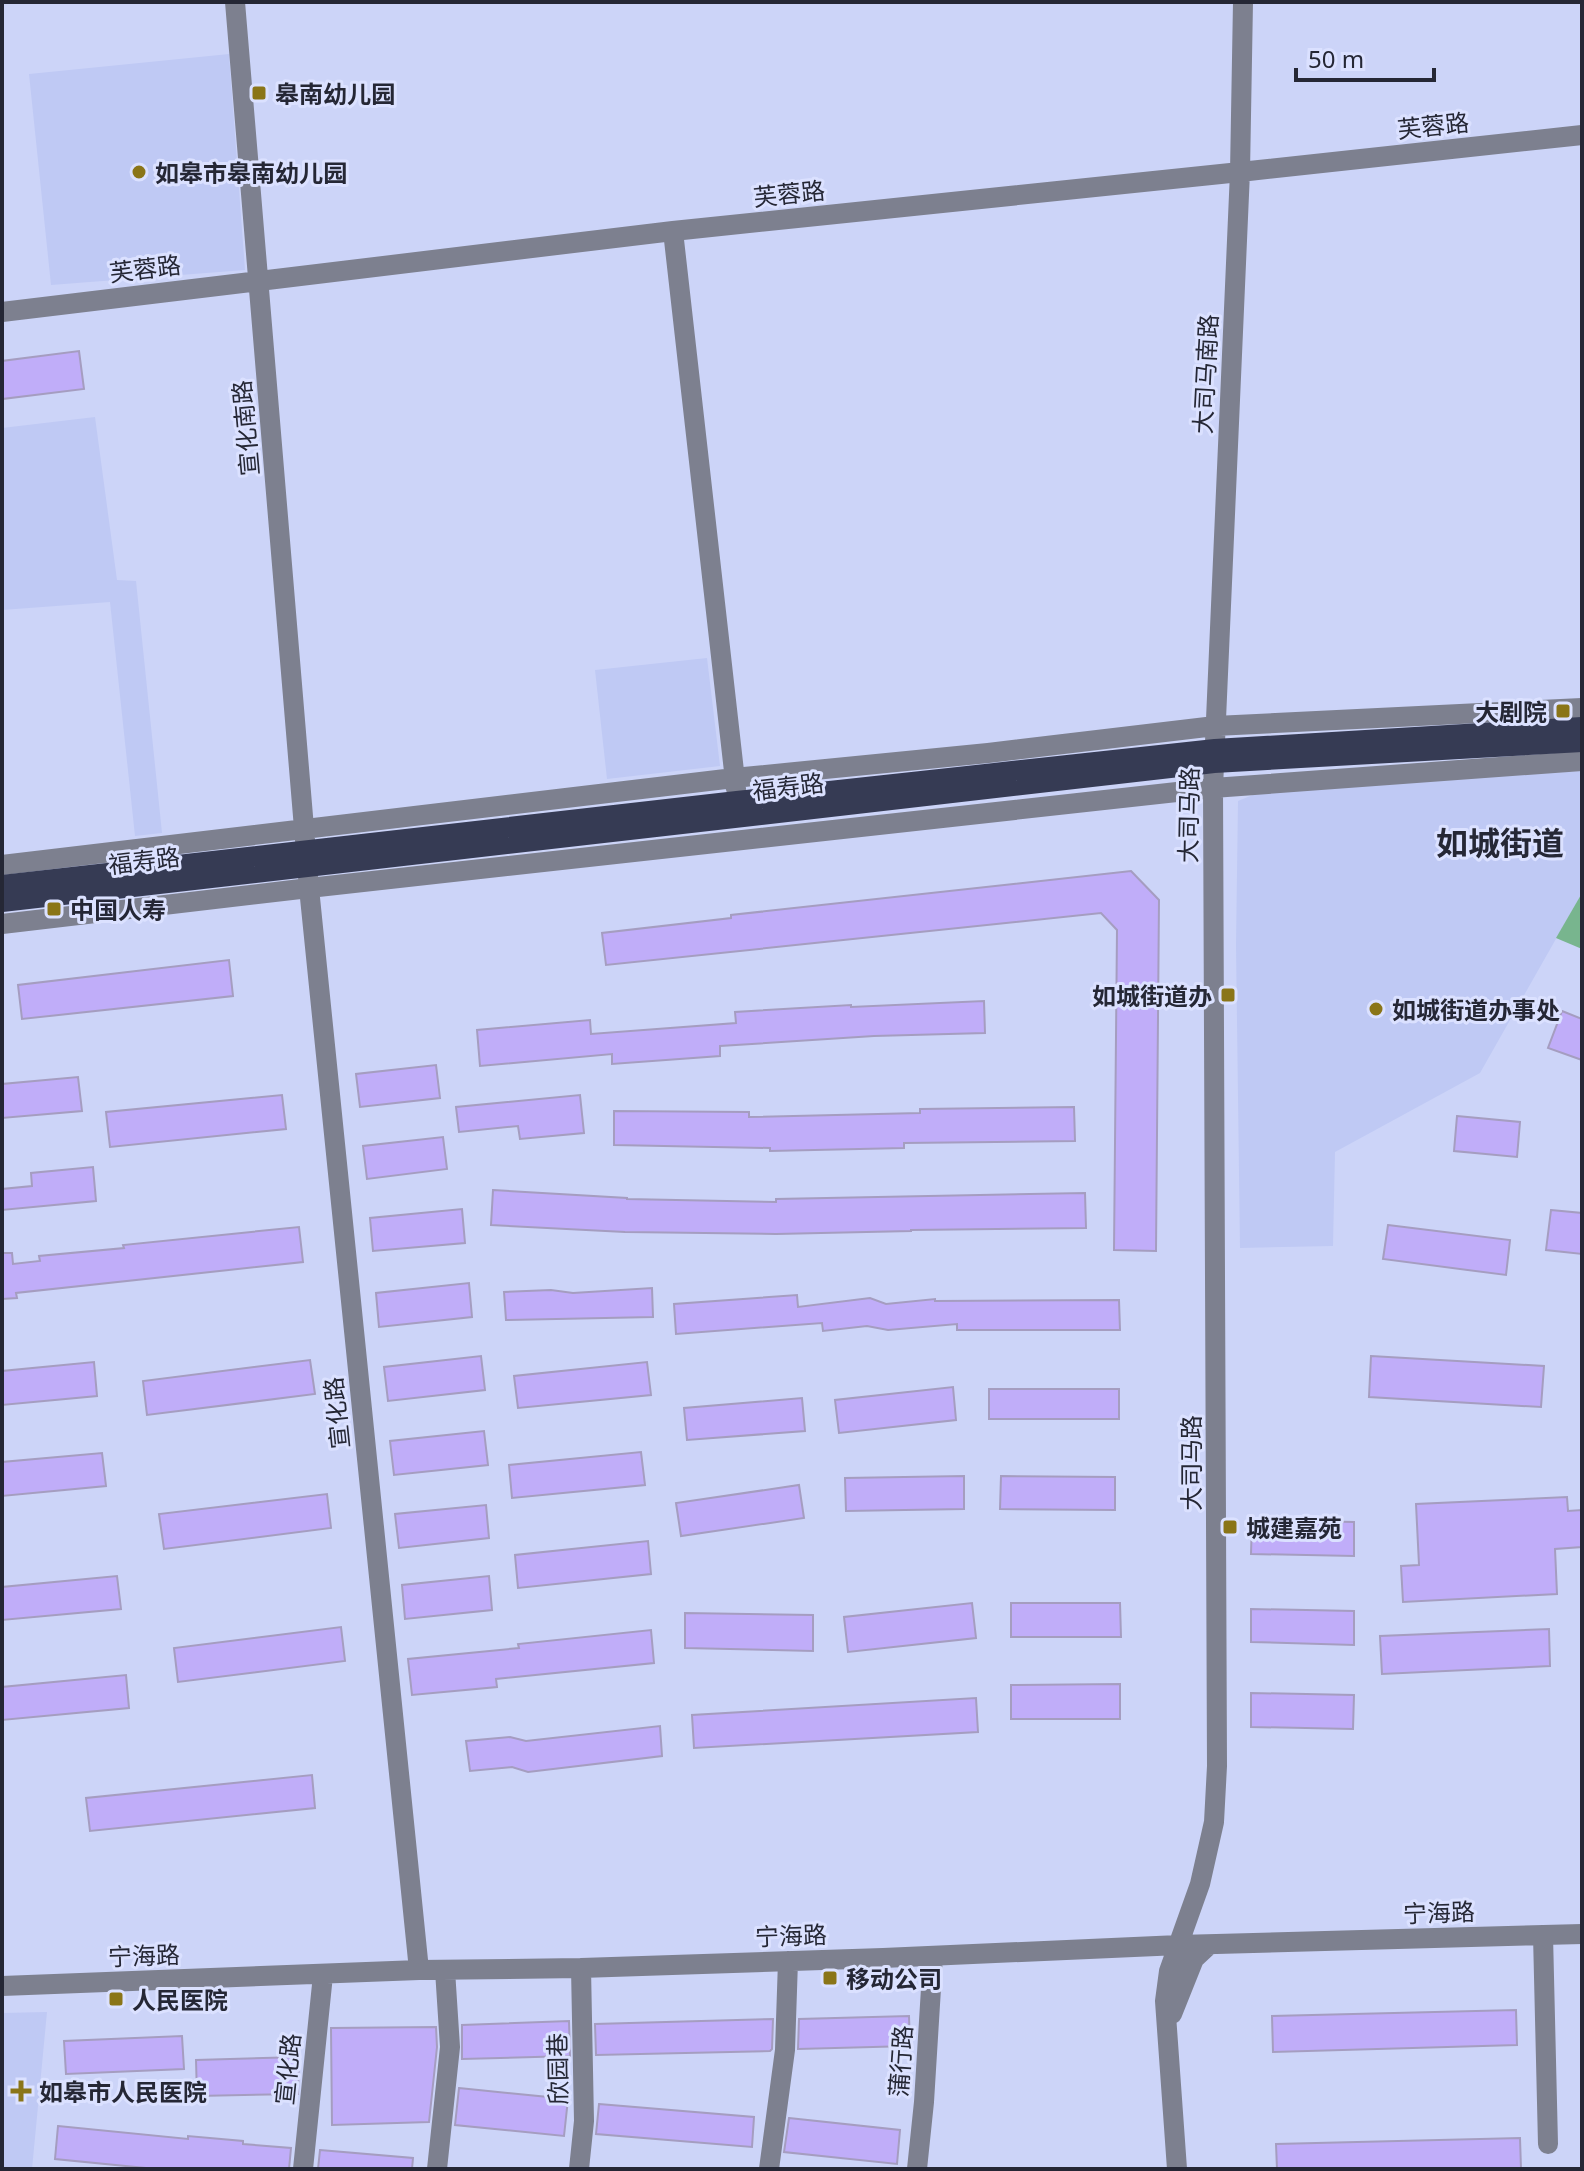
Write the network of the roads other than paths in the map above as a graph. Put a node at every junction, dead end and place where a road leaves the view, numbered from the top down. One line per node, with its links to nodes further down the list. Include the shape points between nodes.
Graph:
1 (235, 2): 6 (street, 宣化南路)
2 (1243, 2): 4 (street, 大司马南路)
3 (1582, 135): 4 (street, 芙蓉路)
4 (1240, 172): 5 (street, 芙蓉路); 9 (street, 大司马南路)
5 (673, 231): 6 (street, 芙蓉路); 14 (street)
6 (259, 280): 7 (street, 芙蓉路); 17 (street, 宣化南路)
7 (2, 312)
8 (1582, 708): 9 (street)
9 (1215, 726): 12 (street, 大司马南路); 14 (street)
10 (1582, 727): 12 (main road, 福寿路)
11 (1582, 742): 12 (main road, 福寿路)
12 (1215, 756): 15 (street, 大司马路); 16 (main road, 福寿路); 17 (main road, 福寿路)
13 (1582, 761): 15 (street)
14 (734, 778): 16 (street); 17 (street)
15 (1213, 788): 20 (street); 25 (street, 大司马路, via 1217,1766 1214,1822)
16 (737, 801): 17 (main road, 福寿路)
17 (306, 849): 18 (street); 19 (main road, 福寿路); 20 (street, 宣化路); 21 (main road, 福寿路)
18 (2, 865)
19 (2, 885)
20 (309, 888): 22 (street); 30 (street, 宣化路)
21 (2, 902)
22 (2, 924)
23 (1582, 1934): 24 (street, 宁海路)
24 (1543, 1935): 26 (street, 宁海路); 35 (street)
25 (1179, 1945): 26 (street, 宁海路); 27 (street, 宁海路); 34 (street, 大司马路, via 1169,1971)
26 (1209, 1945): 34 (street, via 1194,1959)
27 (933, 1956): 28 (street, 宁海路); 40 (street, 蒲行路)
28 (788, 1961): 29 (street, 宁海路); 39 (street, via 785,2050)
29 (581, 1968): 31 (street, 宁海路); 38 (street, 欣园巷, via 584,2121)
30 (419, 1970): 31 (street, 宁海路); 32 (street, 宁海路)
31 (445, 1970): 37 (street, via 450,2047)
32 (323, 1975): 33 (street, 宁海路); 36 (street, 宣化路)
33 (2, 1986)
34 (1166, 2033): 41 (street, 大司马路)
35 (1548, 2144)
36 (303, 2169)
37 (437, 2169)
38 (579, 2169)
39 (769, 2169)
40 (917, 2169)
41 (1177, 2169)

